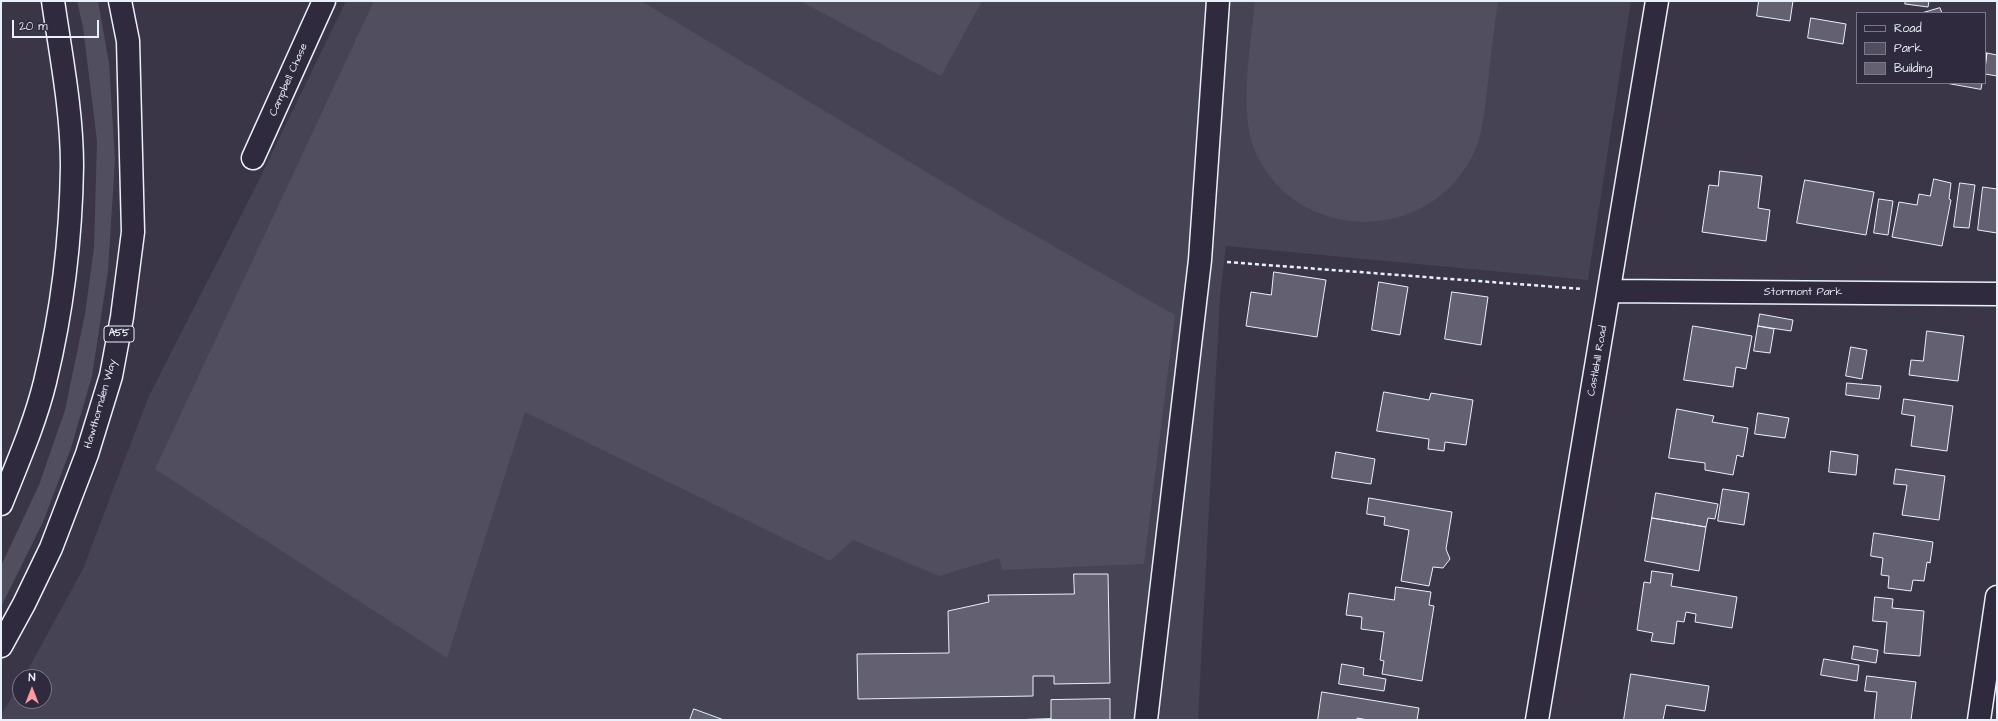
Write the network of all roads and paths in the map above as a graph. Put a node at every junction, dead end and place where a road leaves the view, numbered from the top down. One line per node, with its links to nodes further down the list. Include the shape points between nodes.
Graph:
1 (53, 1): 10 (main road, via 67,92 72,166 64,280 44,382)
2 (120, 1): 12 (main road, Hawthornden Way / A55, via 128,41 132,232 112,376 87,454 51,548)
3 (324, 1): 6 (main road, Campbell Chase)
4 (1218, 1): 7 (main road)
5 (1657, 1): 8 (main road, Castlehill Road)
6 (253, 158)
7 (1200, 260): 8 (path); 13 (main road)
8 (1610, 291): 9 (main road, Stormont Park); 14 (main road, Castlehill Road)
9 (1997, 294)
10 (1, 504)
11 (1997, 597): 15 (main road)
12 (1, 646)
13 (1146, 720)
14 (1537, 720)
15 (1979, 720)

